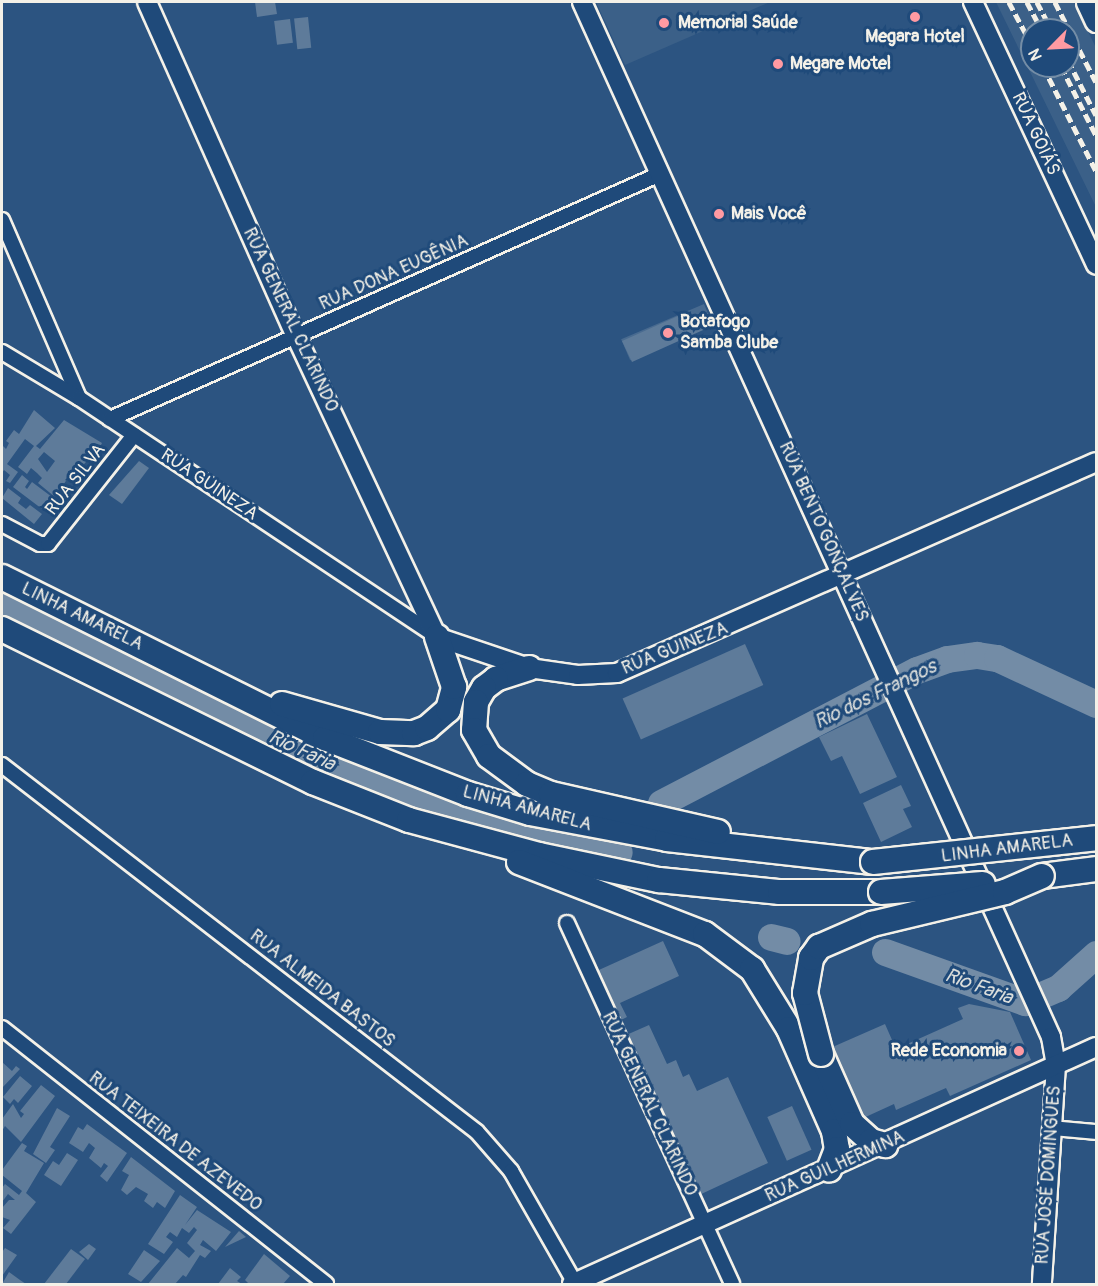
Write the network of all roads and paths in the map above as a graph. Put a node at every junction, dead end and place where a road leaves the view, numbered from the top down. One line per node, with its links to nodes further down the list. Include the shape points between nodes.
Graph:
1 (147, 2): 9 (street, RUA GENERAL CLARINDO)
2 (582, 2): 6 (street, RUA BENTO GONÇALVES)
3 (974, 2): 8 (street, RUA GOIÁS)
4 (1088, 2): 5 (main road)
5 (1096, 21)
6 (660, 174): 9 (street, RUA DONA EUGÊNIA); 16 (street, RUA BENTO GONÇALVES)
7 (2, 220): 11 (street)
8 (1096, 266)
9 (296, 336): 12 (street, RUA DONA EUGÊNIA); 19 (street, RUA GENERAL CLARINDO)
10 (2, 352): 11 (street, RUA GUINEZA)
11 (79, 398): 12 (street, RUA GUINEZA)
12 (110, 419): 13 (street, RUA GUINEZA)
13 (134, 435): 15 (street, RUA SILVA, via 50,543 43,545); 19 (street, RUA GUINEZA)
14 (1096, 462): 16 (street, RUA GUINEZA)
15 (2, 524)
16 (844, 576): 20 (street, RUA GUINEZA, via 617,673 578,675); 31 (street, RUA BENTO GONÇALVES, via 1042,1016 1055,1050)
17 (2, 577): 21 (highway, LINHA AMARELA)
18 (2, 629): 23 (highway, LINHA AMARELA, via 366,806)
19 (437, 637): 20 (street, RUA GUINEZA); 21 (highway, via 451,671 452,700 439,720 414,733 361,728)
20 (530, 668): 25 (highway, via 496,679 484,688 472,716 479,741 506,770 551,794)
21 (249, 698): 25 (highway, LINHA AMARELA, via 376,761 531,813 667,839)
22 (2, 765): 38 (street, RUA ALMEIDA BASTOS, via 477,1132 511,1171)
23 (476, 838): 27 (highway, LINHA AMARELA, bridge, via 659,880 718,888 881,892); 35 (highway, via 525,865 705,934 752,969 789,1029 834,1131 837,1149)
24 (1096, 838): 25 (highway, LINHA AMARELA, bridge, via 873,862)
25 (792, 853)
26 (1096, 869): 27 (highway, LINHA AMARELA)
27 (1042, 876): 34 (highway, bridge, via 1005,892 872,924 819,948 811,958 805,993 821,1054 852,1124 871,1141)
28 (567, 923): 36 (street, RUA GENERAL CLARINDO)
29 (2, 1028): 37 (street, RUA TEIXEIRA DE AZEVEDO)
30 (1096, 1047): 31 (street, RUA GUILHERMINA)
31 (1056, 1065): 32 (street, RUA JOSÉ DOMINGUES); 34 (street, RUA GUILHERMINA)
32 (1052, 1128): 33 (street); 40 (street, RUA JOSÉ DOMINGUES)
33 (1096, 1132)
34 (885, 1145): 35 (street, RUA GUILHERMINA)
35 (830, 1170): 36 (street, RUA GUILHERMINA)
36 (705, 1225): 38 (street, RUA GUILHERMINA); 39 (street, RUA GENERAL CLARINDO)
37 (326, 1284)
38 (574, 1284)
39 (732, 1284)
40 (1042, 1284)

